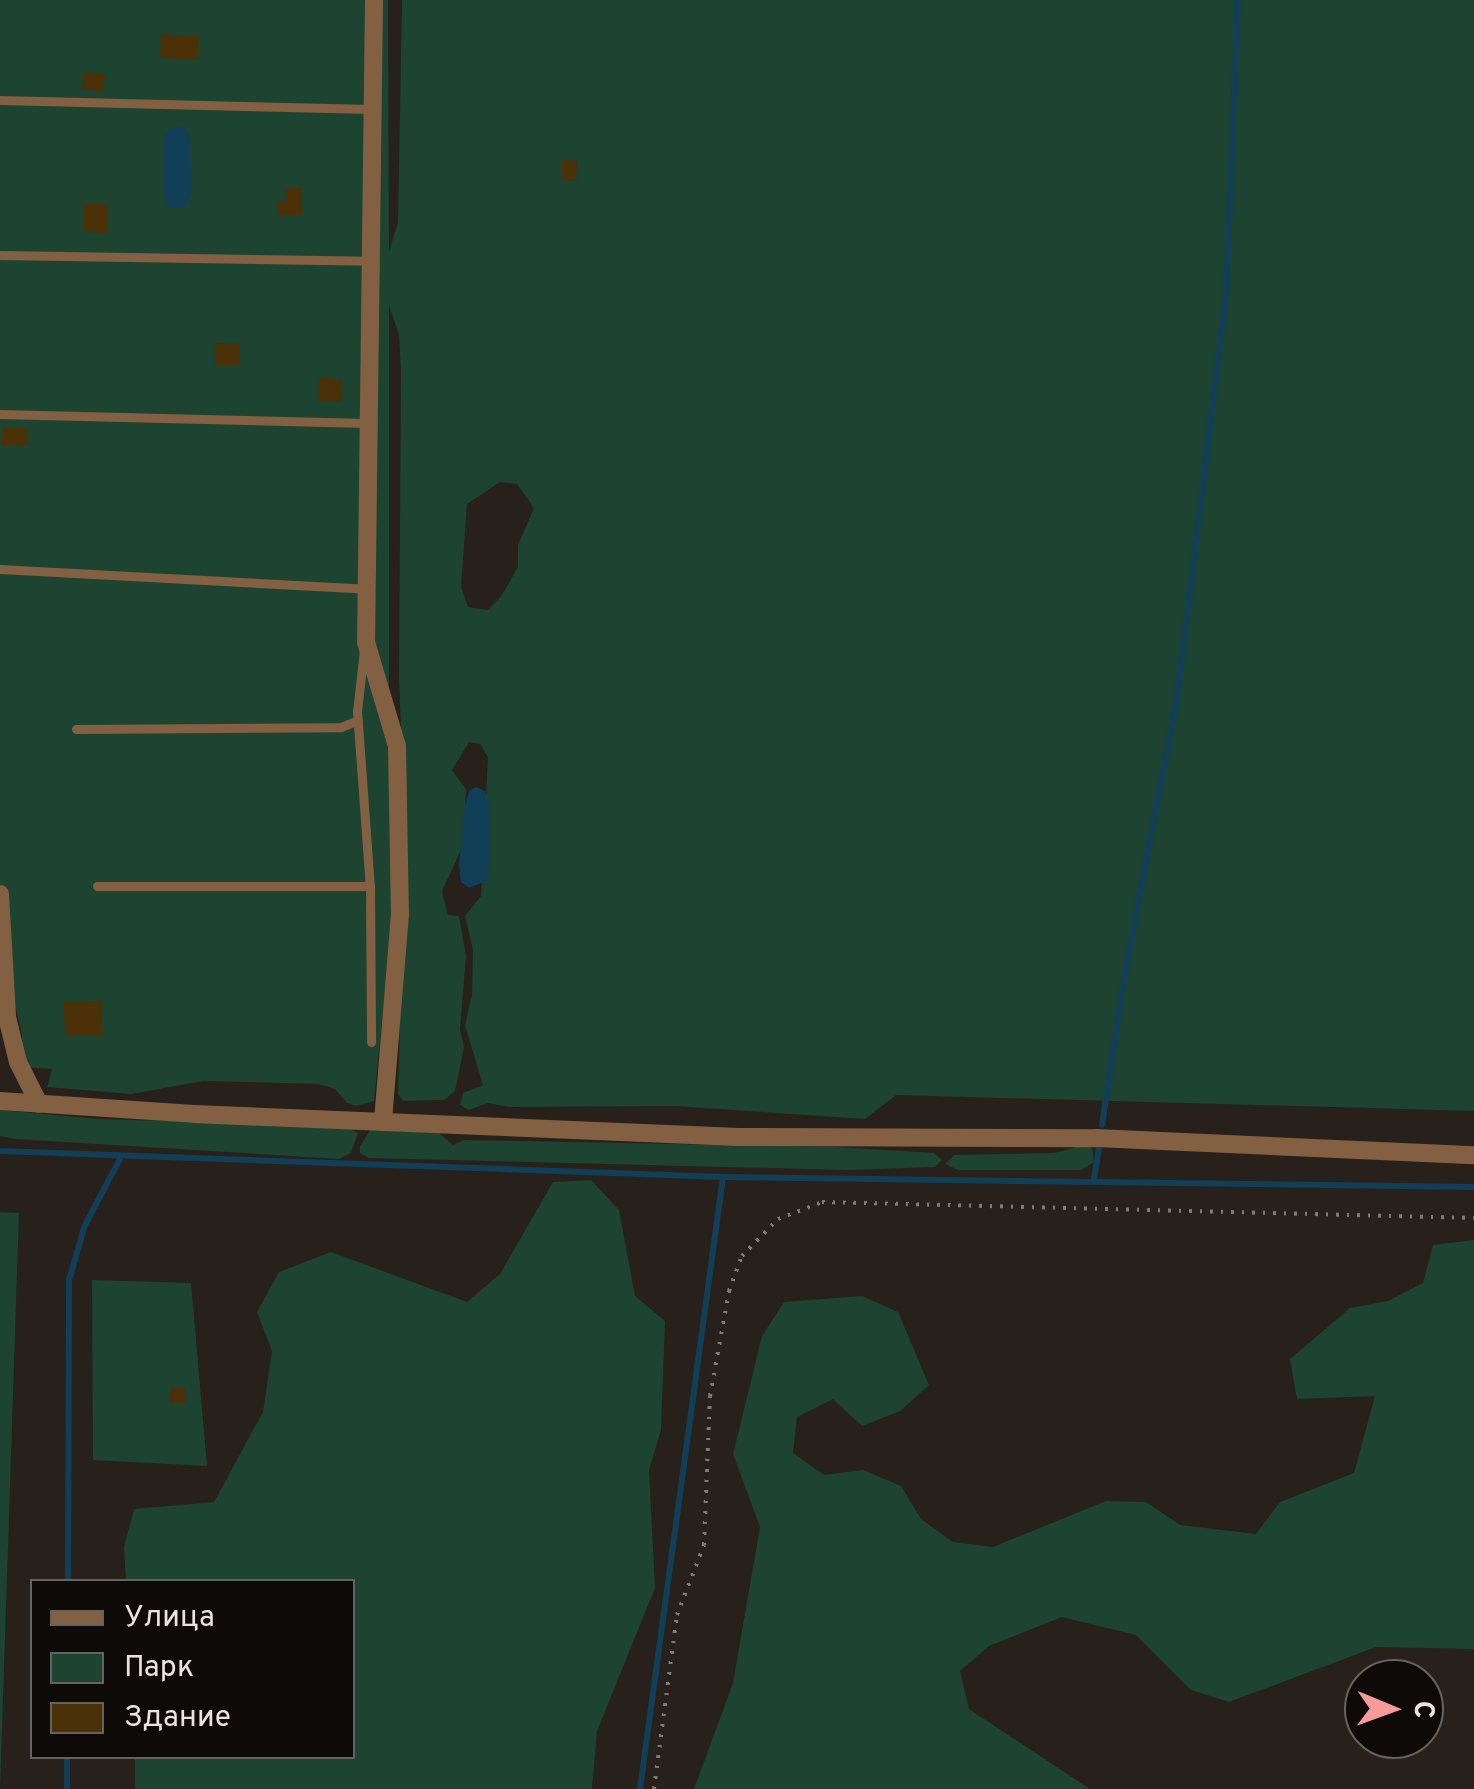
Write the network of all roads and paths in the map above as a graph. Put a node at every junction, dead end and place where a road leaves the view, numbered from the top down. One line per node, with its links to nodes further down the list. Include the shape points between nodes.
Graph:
1 (374, 0): 3 (street)
2 (0, 100): 3 (lane)
3 (373, 110): 5 (street)
4 (0, 255): 5 (lane)
5 (372, 261): 7 (street)
6 (0, 414): 7 (lane)
7 (367, 423): 9 (street)
8 (0, 568): 9 (lane)
9 (366, 589): 10 (street)
10 (366, 642): 11 (lane); 19 (street, via 397,746 400,914)
11 (358, 720): 12 (lane, via 340,726); 14 (lane)
12 (76, 728)
13 (98, 886): 14 (lane)
14 (370, 886): 16 (lane)
15 (0, 894): 18 (street, via 7,1017 18,1062)
16 (371, 1042)
17 (0, 1100): 18 (street)
18 (39, 1104): 19 (street)
19 (383, 1119): 20 (street, via 738,1137 1096,1138)
20 (1474, 1155)
21 (1474, 1218): 22 (path, via 822,1202 778,1219 742,1256 730,1291 710,1396 704,1546 677,1615)
22 (654, 1789)

